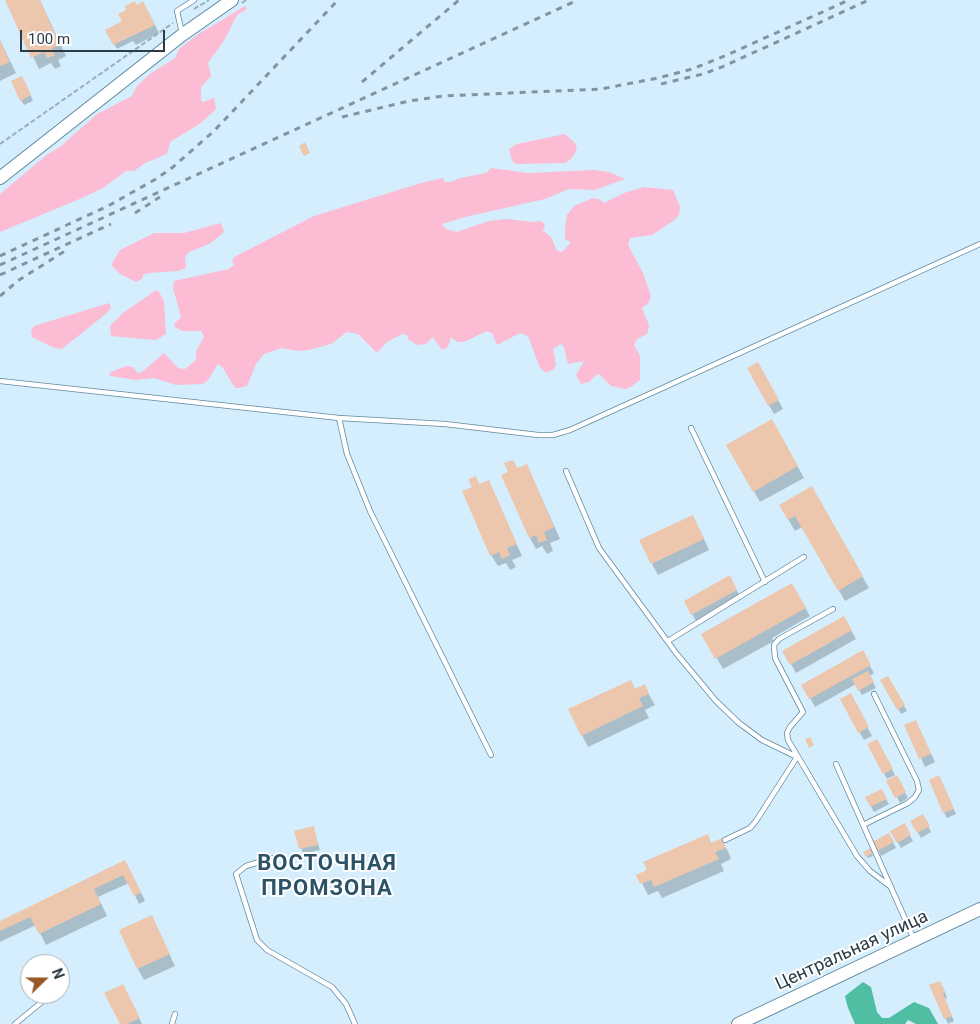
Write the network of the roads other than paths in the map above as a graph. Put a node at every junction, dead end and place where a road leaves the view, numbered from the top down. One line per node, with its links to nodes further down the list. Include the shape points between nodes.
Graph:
1 (194, 0): 3 (lane, via 176,13)
2 (231, 0): 3 (main road)
3 (182, 35): 4 (main road)
4 (0, 178)
5 (980, 244): 7 (lane, via 553,435)
6 (0, 381): 7 (lane)
7 (339, 418): 15 (lane, via 347,454 370,511)
8 (691, 428): 11 (lane)
9 (566, 471): 13 (lane, via 599,548)
10 (804, 557): 11 (lane)
11 (765, 582): 13 (lane)
12 (833, 609): 16 (lane, via 779,639 773,650 803,712 787,732)
13 (668, 641): 16 (lane, via 716,701 739,723 762,740)
14 (874, 694): 18 (lane, via 919,790 908,803)
15 (491, 755)
16 (797, 757): 19 (lane, via 756,822); 21 (lane, via 857,856)
17 (836, 764): 18 (lane)
18 (863, 825): 21 (lane)
19 (725, 840)
20 (273, 858): 28 (lane, via 246,866 236,874 257,940 267,950 332,987 346,1004)
21 (891, 887): 23 (lane)
22 (980, 909): 23 (main road, Центральная улица)
23 (915, 940): 29 (main road, Центральная улица)
24 (40, 1004): 26 (lane)
25 (175, 1014): 27 (lane)
26 (15, 1024)
27 (172, 1024)
28 (355, 1024)
29 (738, 1024)

